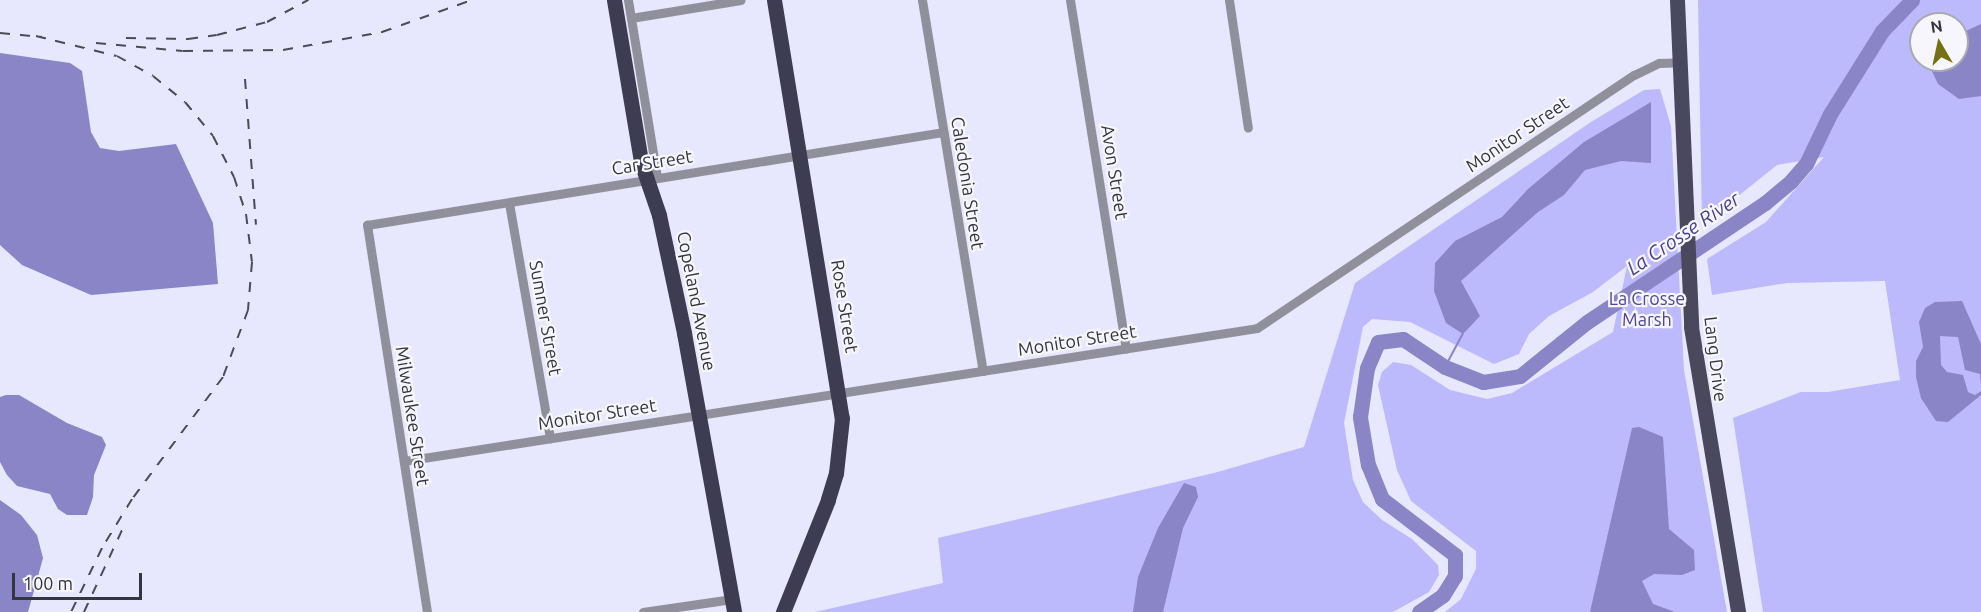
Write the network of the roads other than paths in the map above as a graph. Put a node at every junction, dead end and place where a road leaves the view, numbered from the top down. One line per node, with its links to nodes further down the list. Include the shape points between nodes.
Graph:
1 (614, 0): 14 (highway, Copeland Avenue, via 641,162)
2 (628, 0): 9 (street)
3 (741, 0): 9 (street)
4 (774, 0): 13 (highway, Rose Street)
5 (922, 0): 12 (street, Caledonia Street)
6 (1070, 0): 17 (street, Avon Street)
7 (1229, 0): 11 (street)
8 (1677, 0): 10 (main road, Lang Drive)
9 (630, 18): 14 (street)
10 (1682, 62): 17 (street, Monitor Street, via 1659,63 1634,75 1263,325 1232,334); 27 (main road, Lang Drive, via 1695,368)
11 (1248, 128)
12 (943, 132): 13 (street, Car Street); 18 (street, Caledonia Street)
13 (801, 154): 14 (street, Car Street); 19 (highway, Rose Street)
14 (652, 179): 15 (street, Car Street); 20 (highway, Copeland Avenue)
15 (509, 202): 16 (street, Car Street); 21 (street, Sumner Street)
16 (367, 225): 22 (street, Milwaukee Street)
17 (1126, 349): 18 (street, Monitor Street)
18 (983, 371): 19 (street, Monitor Street)
19 (839, 392): 20 (street, Monitor Street); 26 (highway, Rose Street, via 842,418 836,473)
20 (699, 415): 21 (street, Monitor Street); 23 (highway, Copeland Avenue)
21 (550, 438): 22 (street, Monitor Street)
22 (404, 461): 24 (street, Milwaukee Street)
23 (733, 605): 25 (street)
24 (428, 612)
25 (643, 612)
26 (783, 612)
27 (1738, 612)

